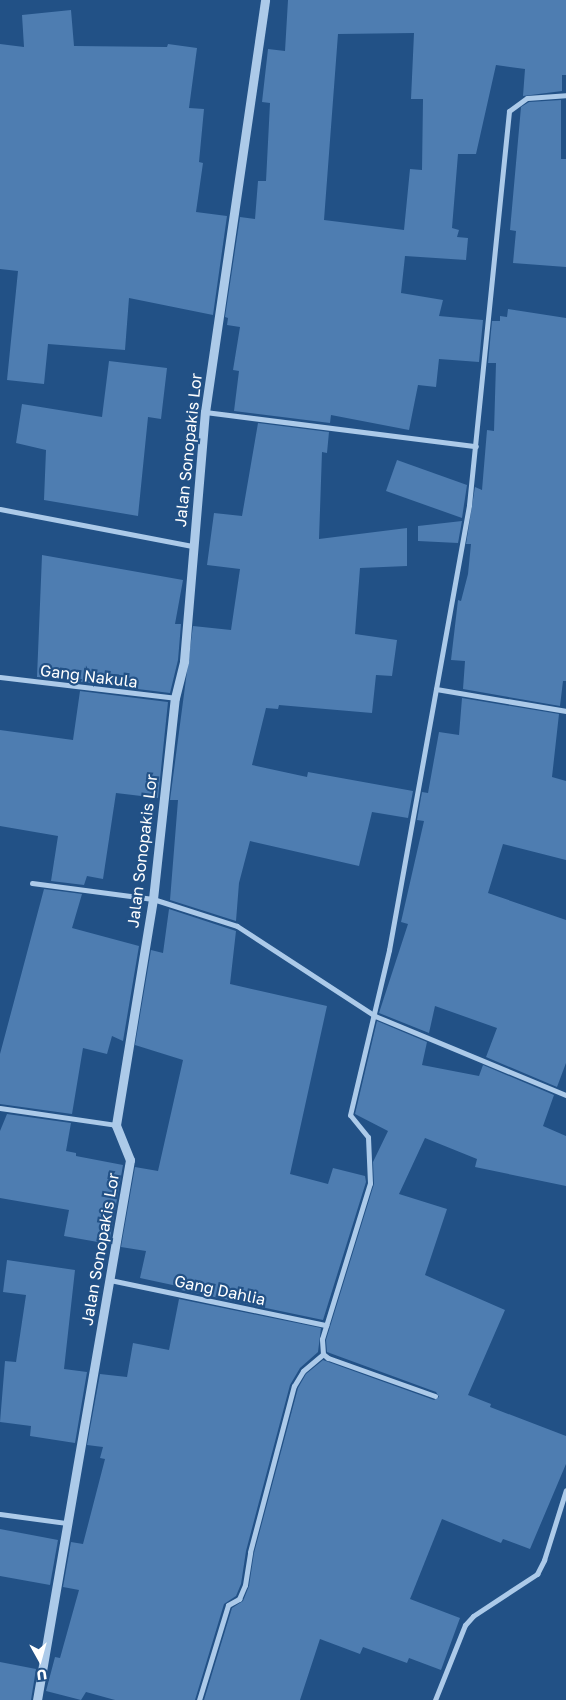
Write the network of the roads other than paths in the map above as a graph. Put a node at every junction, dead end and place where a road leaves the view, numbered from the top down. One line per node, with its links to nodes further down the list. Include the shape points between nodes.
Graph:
1 (265, 0): 3 (street, Jalan Sonopakis Lor)
2 (566, 95): 4 (street, via 526,98 510,111)
3 (205, 412): 4 (street); 6 (street, Jalan Sonopakis Lor)
4 (476, 446): 8 (street)
5 (0, 509): 6 (street)
6 (193, 546): 9 (street, Jalan Sonopakis Lor, via 184,661)
7 (0, 678): 9 (street, Gang Nakula)
8 (436, 688): 10 (street); 13 (street)
9 (176, 698): 12 (street, Jalan Sonopakis Lor)
10 (566, 711)
11 (32, 883): 12 (street)
12 (152, 899): 13 (street, via 237,926); 16 (street, Jalan Sonopakis Lor)
13 (375, 1016): 14 (street); 18 (street, via 364,1046 350,1114 368,1137 370,1183)
14 (566, 1095)
15 (0, 1108): 16 (street)
16 (116, 1125): 17 (street, Jalan Sonopakis Lor, via 130,1160)
17 (110, 1280): 18 (street, Gang Dahlia); 23 (street, Jalan Sonopakis Lor)
18 (326, 1325): 19 (street)
19 (323, 1354): 20 (street); 25 (street, via 303,1371 294,1386 250,1552 246,1585 239,1599 228,1605)
20 (435, 1396)
21 (566, 1490): 26 (street, via 537,1574 473,1616 465,1625)
22 (0, 1514): 23 (street)
23 (67, 1523): 24 (street, Jalan Sonopakis Lor)
24 (37, 1700)
25 (199, 1700)
26 (435, 1700)

